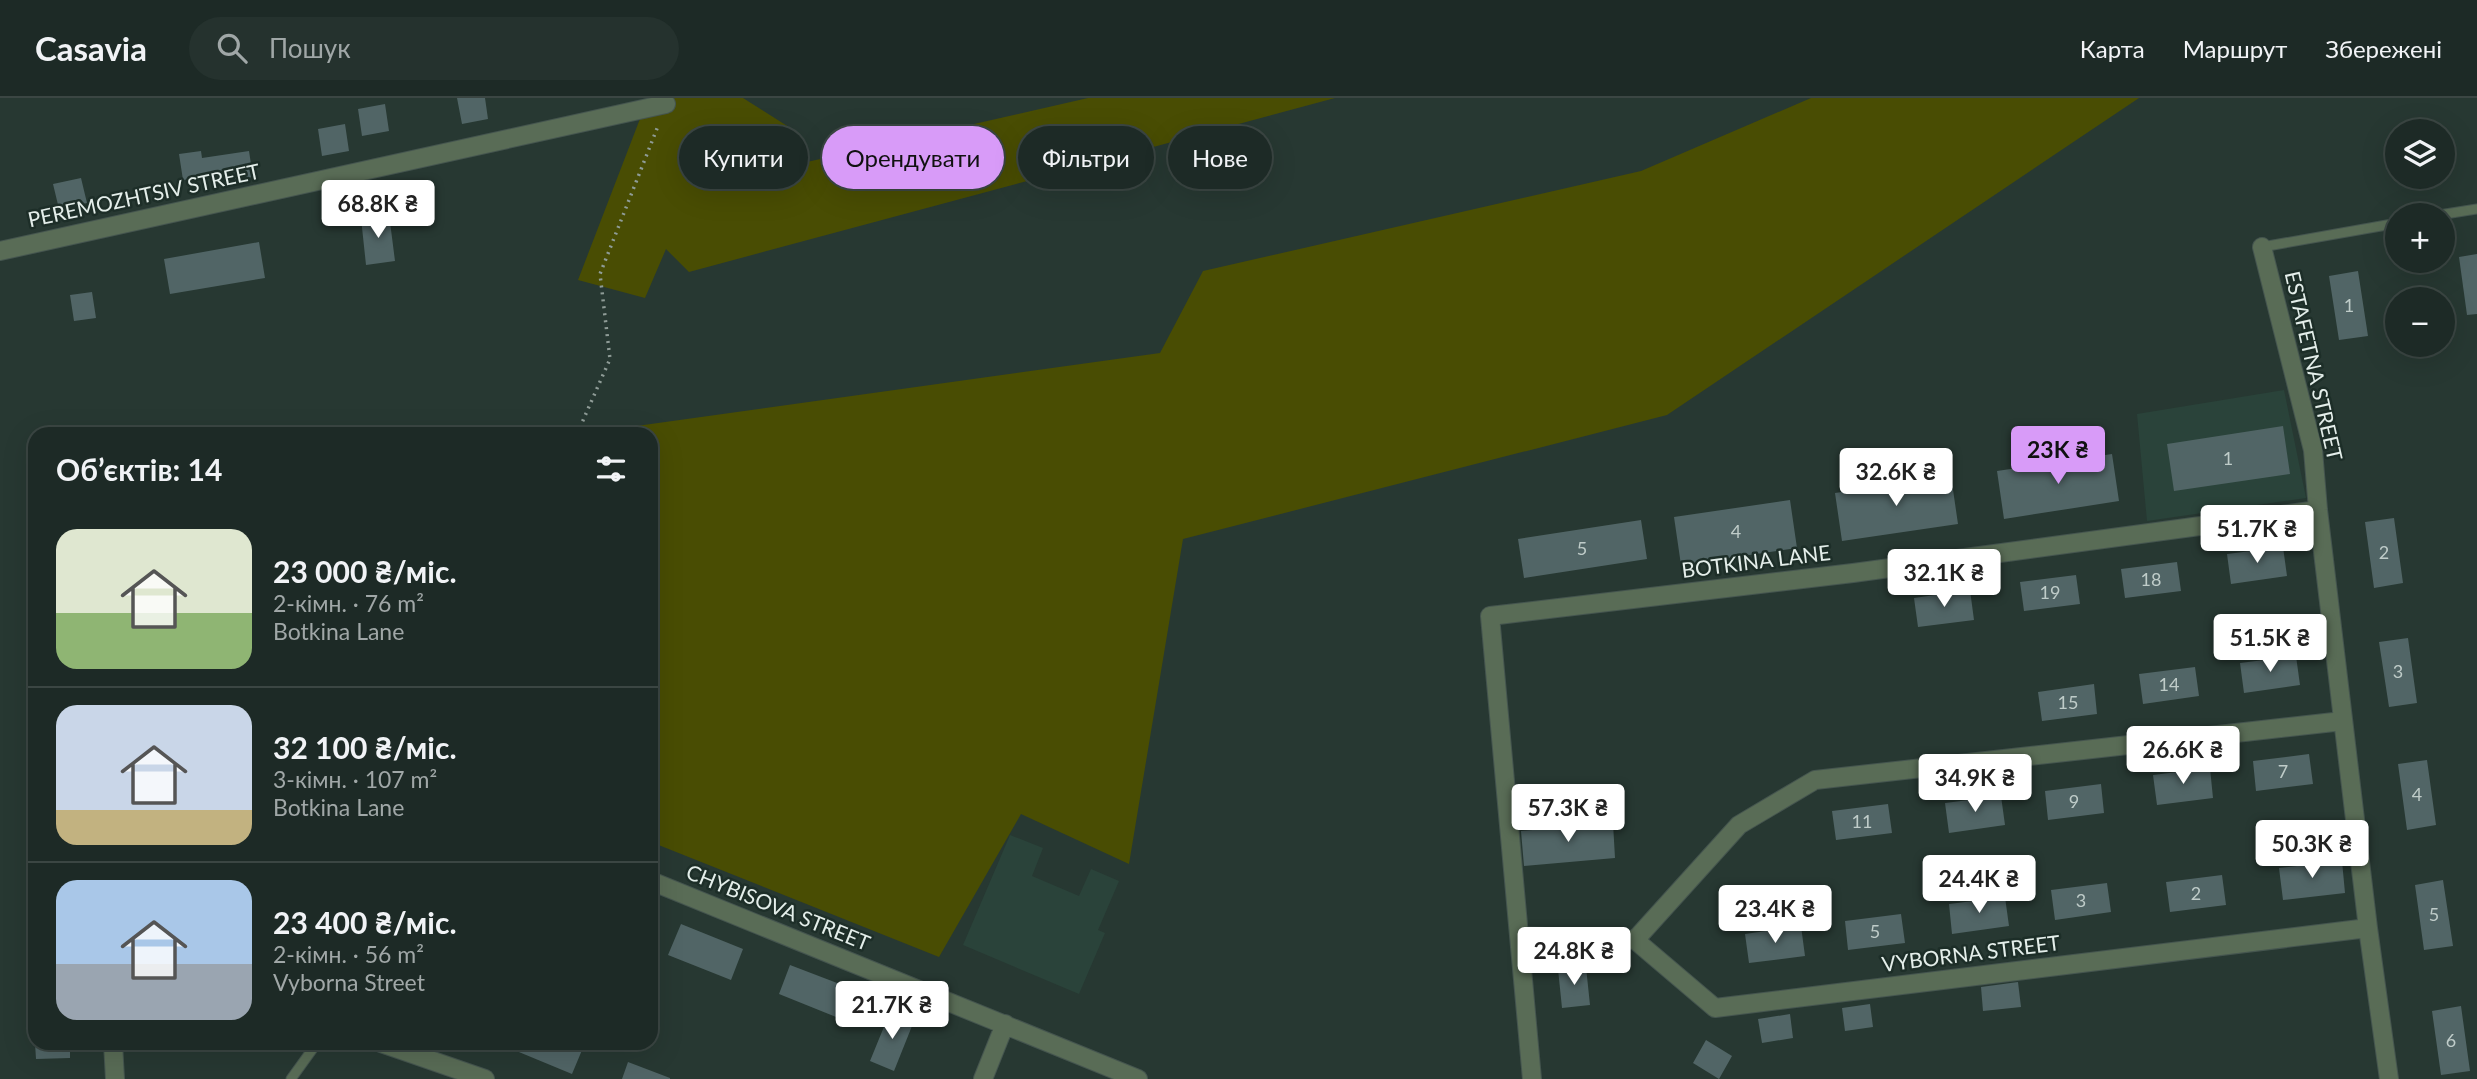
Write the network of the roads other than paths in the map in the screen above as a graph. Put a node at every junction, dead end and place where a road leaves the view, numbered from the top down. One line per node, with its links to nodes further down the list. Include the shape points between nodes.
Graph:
1 (667, 101): 6 (street, PEREMOZHTSIV STREET)
2 (2477, 209): 3 (lane)
3 (2455, 212)
4 (2385, 225): 5 (lane)
5 (2262, 247): 7 (street, ESTAFETNA STREET, via 2314,450)
6 (0, 251)
7 (2318, 510): 8 (street, ESTAFETNA STREET); 11 (street, BOTKINA LANE, via 1490,616)
8 (2343, 721): 10 (street, ESTAFETNA STREET); 12 (street, via 1815,780 1739,825)
9 (658, 884): 13 (street, CHYBISOVA STREET)
10 (2368, 928): 12 (street, VYBORNA STREET, via 1715,1008); 23 (street, ESTAFETNA STREET)
11 (1519, 936): 12 (street); 22 (street)
12 (1635, 940)
13 (1005, 1024): 20 (street); 21 (street, CHYBISOVA STREET)
14 (113, 1050): 18 (street)
15 (312, 1050): 19 (lane)
16 (401, 1050): 17 (street)
17 (480, 1078)
18 (115, 1079)
19 (290, 1079)
20 (983, 1079)
21 (1139, 1079)
22 (1532, 1079)
23 (2389, 1079)

